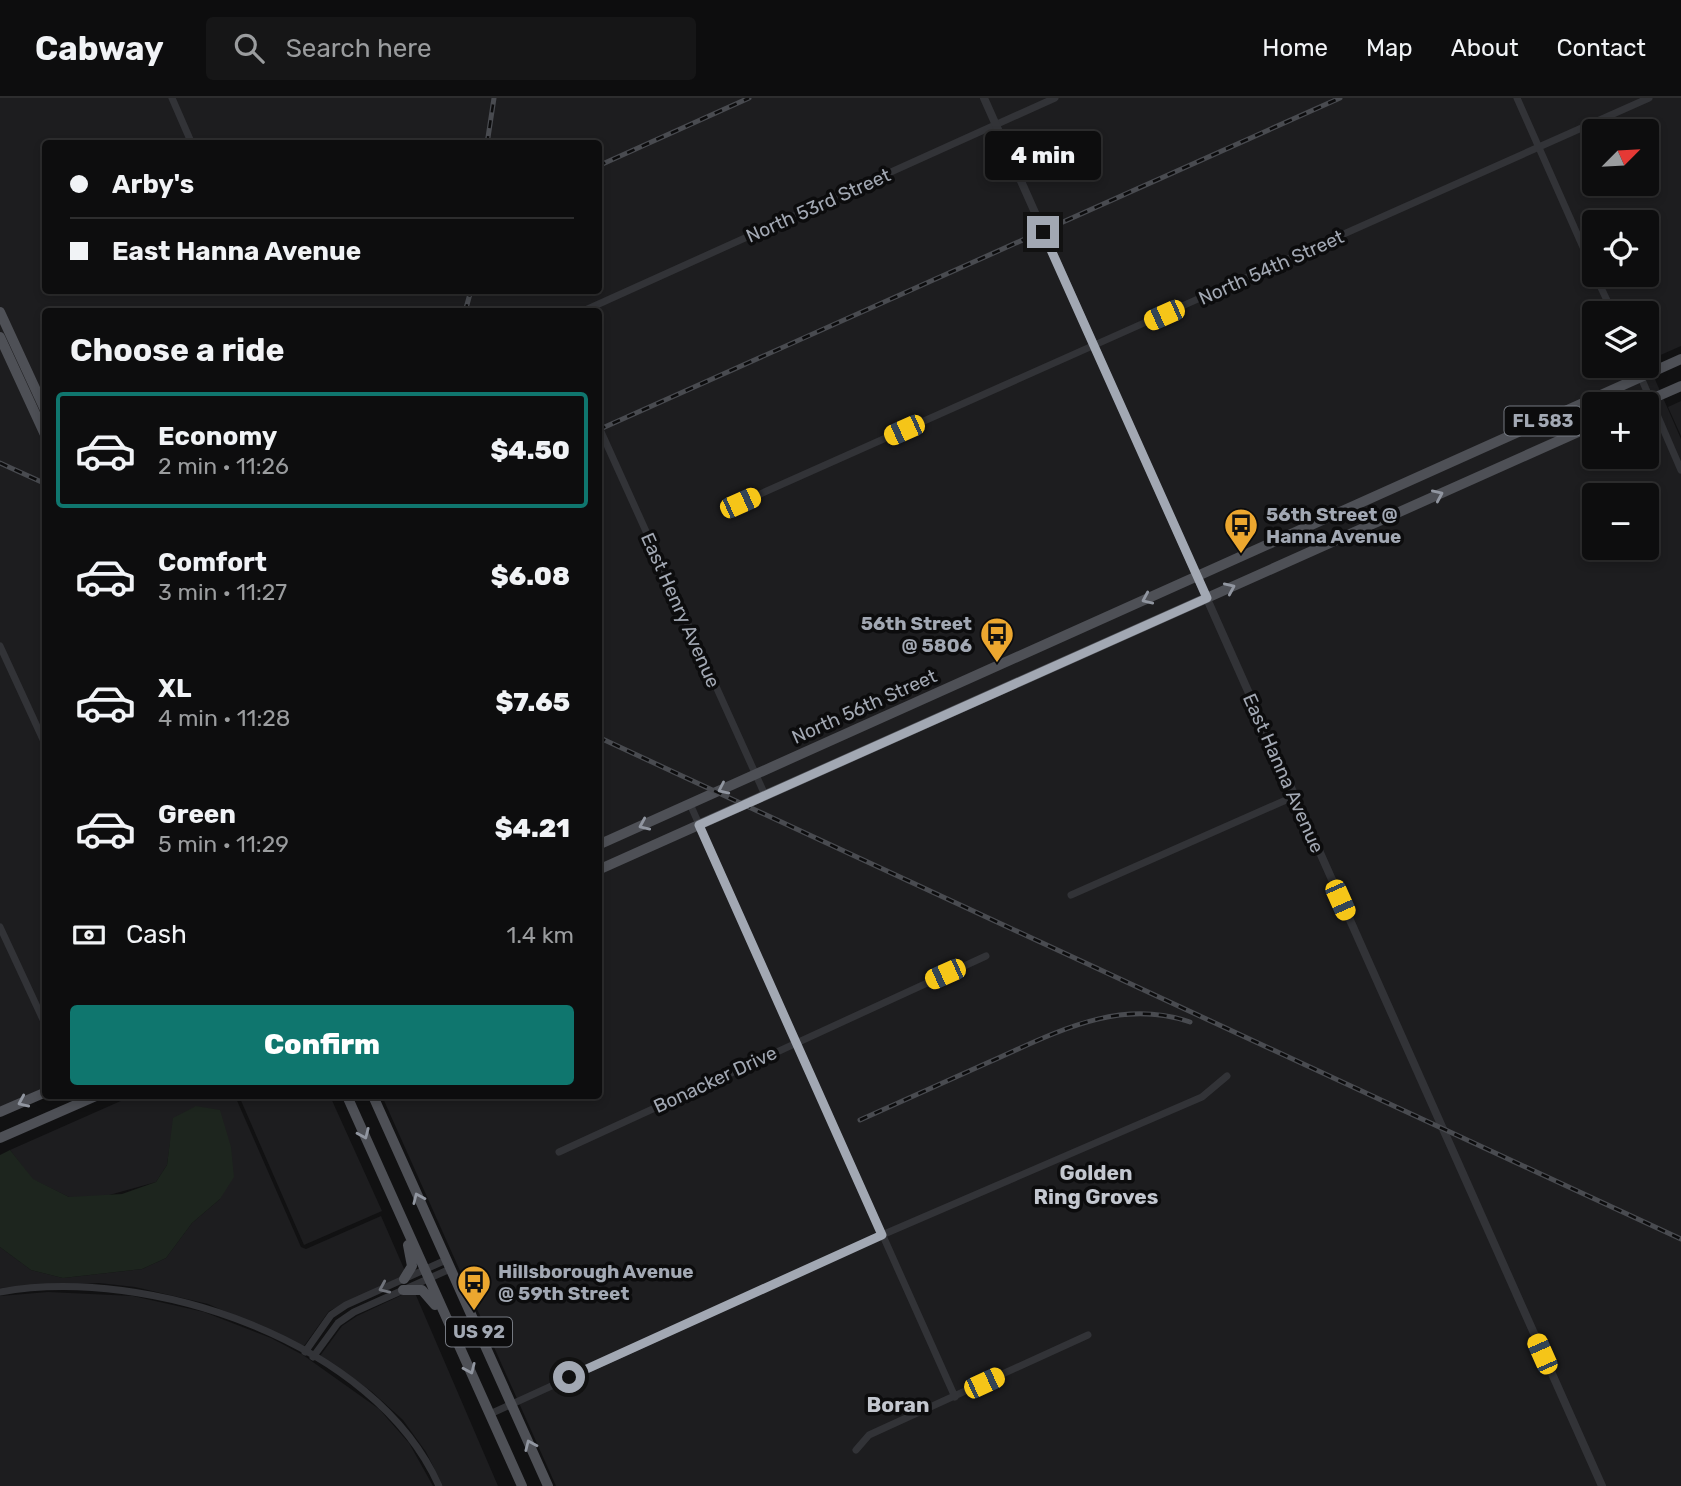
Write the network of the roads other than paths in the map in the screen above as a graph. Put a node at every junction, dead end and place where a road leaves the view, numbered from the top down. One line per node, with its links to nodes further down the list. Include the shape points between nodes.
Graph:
1 (172, 98): 7 (street)
2 (984, 98): 6 (street, East Hanna Avenue)
3 (1055, 98): 6 (street, North 53rd Street)
4 (1517, 98): 8 (street)
5 (1649, 98): 8 (street, North 54th Street)
6 (995, 125): 10 (street, North 53rd Street); 13 (street, East Hanna Avenue)
7 (190, 140)
8 (1539, 147): 9 (street); 13 (street, North 54th Street)
9 (1582, 244)
10 (590, 308)
11 (0, 312): 19 (main road)
12 (0, 337): 20 (main road)
13 (1095, 346): 26 (street, North 54th Street); 28 (street, East Hanna Avenue)
14 (1681, 359): 15 (main road, North 56th Street / FL 583)
15 (1659, 365)
16 (1623, 378): 25 (main road, North 56th Street / FL 583)
17 (1681, 386): 18 (main road)
18 (1659, 396)
19 (42, 403)
20 (42, 428)
21 (1659, 428): 24 (street)
22 (1582, 430): 27 (main road, FL 583, one-way to 22)
23 (602, 434): 34 (street, East Henry Avenue)
24 (1681, 470)
25 (1366, 501): 27 (main road); 28 (main road, North 56th Street / FL 583)
26 (740, 503)
27 (1376, 523): 29 (main road, FL 583, one-way to 27)
28 (1198, 576): 29 (street, East Hanna Avenue); 31 (main road, North 56th Street / FL 583, one-way to 31)
29 (1207, 598): 32 (main road, FL 583); 36 (street, East Hanna Avenue)
30 (0, 646): 33 (street)
31 (977, 675): 32 (main road); 34 (main road, North 56th Street / FL 583)
32 (987, 696): 35 (main road, FL 583)
33 (42, 737)
34 (755, 774): 35 (street, East Henry Avenue); 37 (main road, North 56th Street / FL 583, one-way to 37)
35 (765, 795): 38 (main road, FL 583)
36 (1295, 796): 41 (street); 71 (street, East Hanna Avenue)
37 (690, 804): 38 (street); 39 (main road, North 56th Street / FL 583, one-way to 39)
38 (699, 825): 40 (main road, FL 583); 45 (street)
39 (602, 843)
40 (602, 868)
41 (1071, 895)
42 (0, 927): 44 (street)
43 (985, 956): 45 (street, Bonacker Drive)
44 (42, 1017)
45 (796, 1041): 53 (street, Bonacker Drive); 55 (street)
46 (1227, 1076): 55 (street, via 1202,1097)
47 (42, 1094): 51 (main road, one-way to 51)
48 (78, 1099): 52 (main road)
49 (348, 1099): 54 (main road, US 92, one-way to 54)
50 (374, 1099): 56 (main road, US 92, one-way to 50)
51 (0, 1112)
52 (0, 1138)
53 (559, 1152)
54 (399, 1212): 57 (main road, US 92); 58 (main road, via 412,1266)
55 (882, 1235): 64 (street); 65 (street)
56 (448, 1264): 57 (street); 65 (main road, US 92)
57 (427, 1274): 58 (street); 60 (main road, US 92)
58 (404, 1285): 60 (main road, via 427,1293); 62 (street, one-way to 62, via 331,1315); 63 (street, via 338,1323)
59 (0, 1292): 62 (street, via 90,1287 134,1291 206,1308)
60 (450, 1324): 66 (main road, US 92, one-way to 66)
61 (1088, 1335): 64 (street)
62 (305, 1352): 63 (street)
63 (313, 1357): 68 (street, via 391,1414 422,1454)
64 (955, 1397): 67 (street, via 869,1435)
65 (511, 1404): 66 (street); 70 (main road, US 92, one-way to 65)
66 (490, 1414): 69 (main road, US 92)
67 (856, 1450)
68 (439, 1486)
69 (522, 1486)
70 (548, 1486)
71 (1602, 1486)

